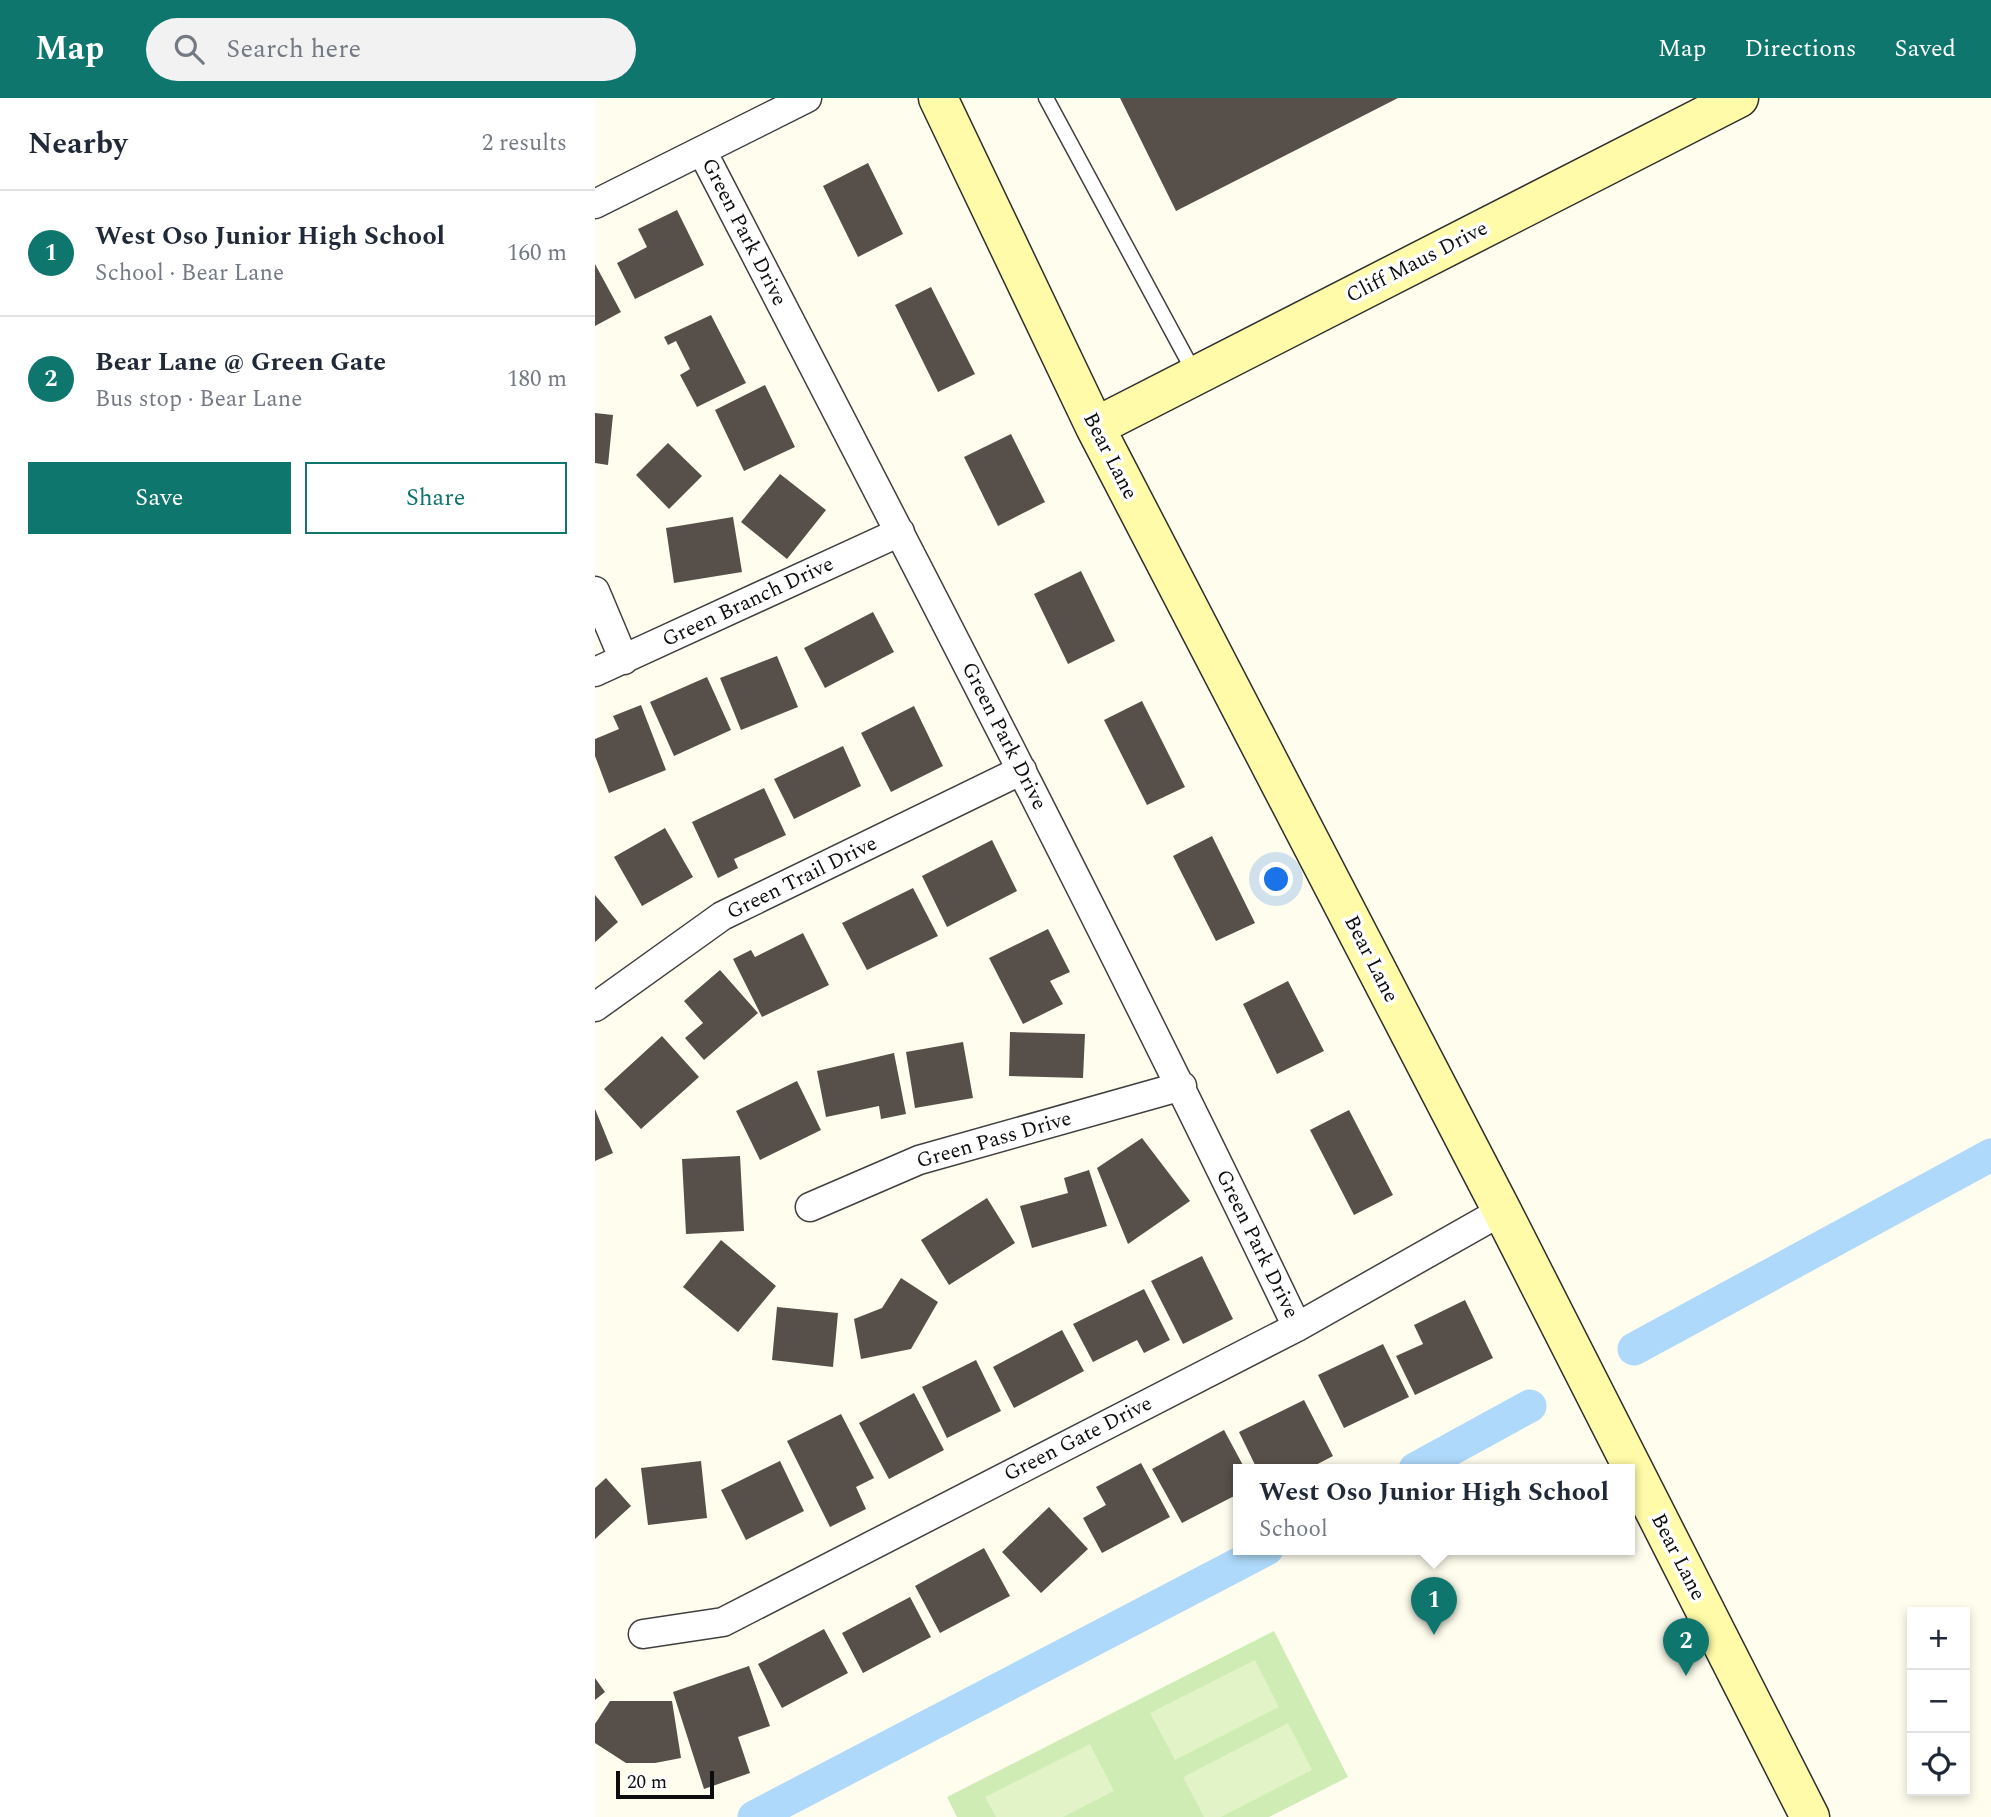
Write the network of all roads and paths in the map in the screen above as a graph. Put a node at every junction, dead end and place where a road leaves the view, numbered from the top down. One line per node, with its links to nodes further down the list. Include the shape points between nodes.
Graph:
1 (807, 98): 5 (street)
2 (938, 98): 8 (street, Bear Lane)
3 (1046, 98): 7 (lane)
4 (1739, 98): 7 (street, Cliff Maus Drive)
5 (702, 151): 6 (street); 9 (street, Green Park Drive)
6 (595, 204)
7 (1196, 375): 8 (street, Cliff Maus Drive)
8 (1095, 427): 17 (street, Bear Lane)
9 (900, 532): 11 (street, Green Branch Drive); 13 (street, Green Park Drive)
10 (595, 591): 11 (street)
11 (624, 660): 12 (street, Green Branch Drive)
12 (595, 672)
13 (1022, 770): 14 (street, Green Trail Drive, via 722,916); 15 (street, Green Park Drive)
14 (595, 1007)
15 (1182, 1086): 16 (street, Green Pass Drive, via 919,1160); 18 (street, Green Park Drive)
16 (810, 1207)
17 (1501, 1211): 18 (street, Green Gate Drive); 19 (street, Bear Lane)
18 (1297, 1326): 21 (street, Green Gate Drive, via 723,1622)
19 (1630, 1464)
20 (1635, 1474): 22 (street, Bear Lane)
21 (643, 1634)
22 (1810, 1817)

